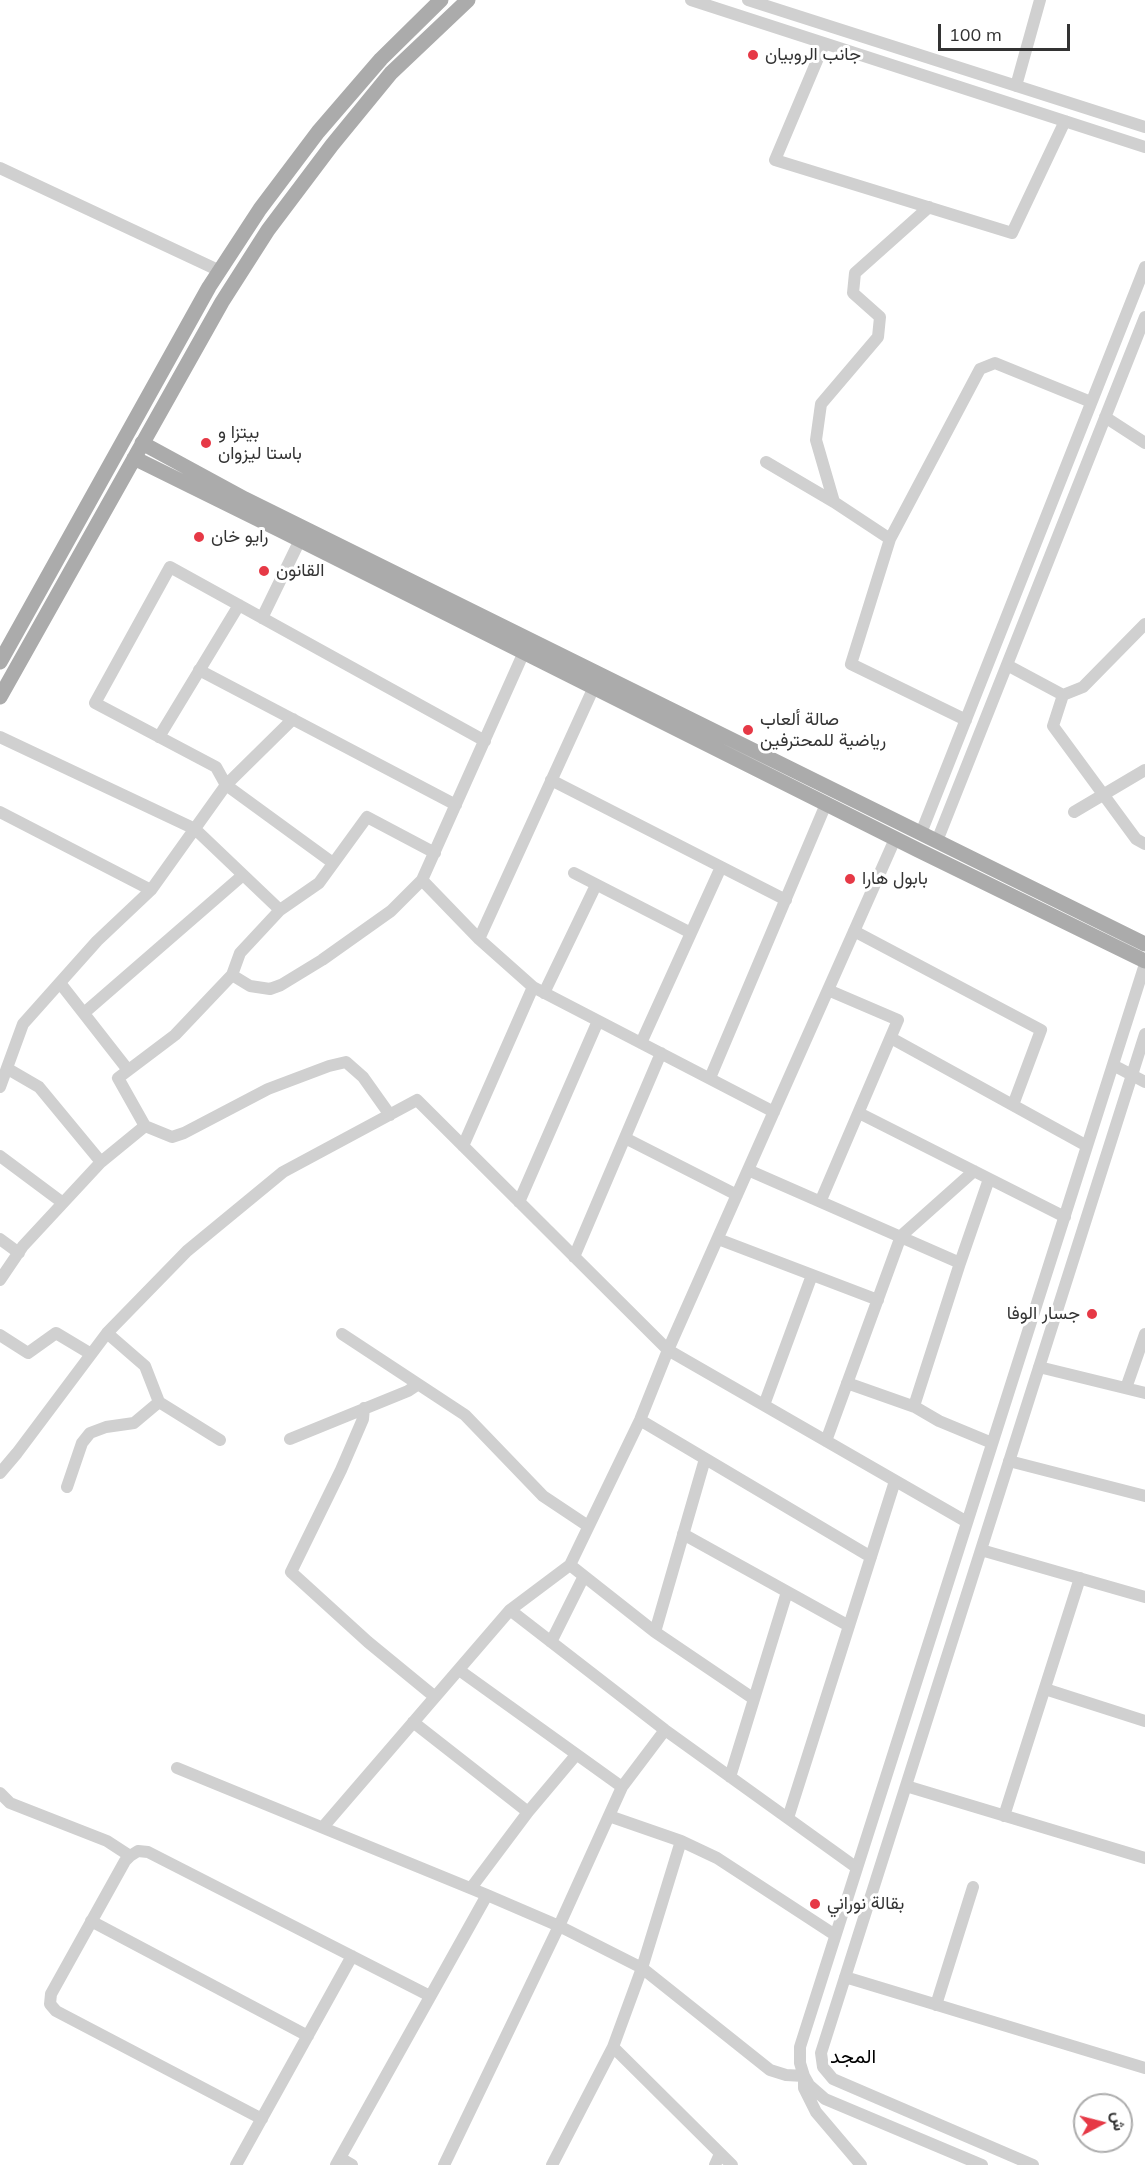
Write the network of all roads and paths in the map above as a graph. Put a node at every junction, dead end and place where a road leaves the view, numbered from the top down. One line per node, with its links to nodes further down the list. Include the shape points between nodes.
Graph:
1 (441, 0): 14 (main road, via 318,132 260,209)
2 (468, 0): 18 (main road, via 391,73 268,230)
3 (691, 0): 6 (street)
4 (748, 0): 7 (street)
5 (1040, 0): 7 (street)
6 (824, 44): 8 (street); 12 (street, via 775,160)
7 (1016, 86): 9 (street)
8 (1065, 121): 10 (street); 12 (street, via 1011,233)
9 (1145, 127)
10 (1145, 147)
11 (0, 168): 14 (street)
12 (929, 207): 22 (street, via 855,273 853,293 880,317 878,337 821,404 816,440)
13 (1145, 267): 16 (street)
14 (220, 271): 29 (main road)
15 (1145, 317): 17 (street)
16 (1091, 402): 23 (street, via 995,363 980,369); 36 (street)
17 (1105, 417): 19 (street); 30 (street)
18 (142, 443): 20 (main road); 49 (main road, via 245,498)
19 (1145, 443)
20 (134, 458): 24 (main road); 34 (main road)
21 (766, 462): 22 (street)
22 (834, 502): 23 (street)
23 (890, 539): 36 (street, via 851,664)
24 (300, 540): 26 (street); 28 (main road)
25 (239, 605): 26 (street); 31 (street); 38 (street, via 170,567 95,703)
26 (262, 618): 39 (street)
27 (1145, 624): 33 (street, via 1083,687)
28 (524, 652): 32 (main road); 39 (street)
29 (0, 662)
30 (1006, 665): 33 (street); 51 (street)
31 (200, 670): 35 (street); 38 (street)
32 (594, 687): 41 (street); 44 (main road)
33 (1063, 695): 43 (street, via 1053,726)
34 (0, 697)
35 (293, 719): 42 (street); 45 (street)
36 (966, 720): 49 (street)
37 (0, 737): 48 (street)
38 (159, 737): 42 (street, via 216,767)
39 (485, 741): 45 (street)
40 (1145, 770): 43 (street)
41 (551, 780): 55 (street); 65 (street)
42 (226, 785): 48 (street); 54 (street)
43 (1103, 795): 47 (street); 52 (street, via 1136,839)
44 (826, 804): 50 (main road); 61 (street)
45 (456, 805): 53 (street)
46 (0, 812): 60 (street)
47 (1074, 812)
48 (195, 829): 57 (street); 60 (street)
49 (921, 833): 51 (main road)
50 (895, 839): 63 (street); 67 (main road)
51 (937, 841): 66 (main road)
52 (1145, 844)
53 (435, 853): 54 (street, via 367,817); 58 (street)
54 (333, 863): 62 (street, via 319,883)
55 (721, 867): 61 (street); 64 (street)
56 (574, 873): 59 (street)
57 (243, 876): 62 (street); 72 (street)
58 (422, 880): 65 (street); 68 (street, via 391,911 280,985 270,989 250,986)
59 (596, 885): 64 (street); 70 (street)
60 (151, 890): 69 (street)
61 (786, 900): 82 (street)
62 (280, 910): 68 (street, via 240,953)
63 (854, 931): 71 (street); 85 (street, via 1041,1030)
64 (691, 933): 76 (street)
65 (479, 939): 70 (street)
66 (1145, 944)
67 (1145, 963): 78 (street)
68 (232, 975): 80 (street, via 175,1035)
69 (60, 983): 72 (street); 79 (street, via 23,1024)
70 (539, 990): 73 (street); 91 (street)
71 (828, 990): 75 (street, via 898,1020); 86 (street)
72 (84, 1013): 80 (street)
73 (598, 1021): 76 (street); 100 (street)
74 (1145, 1034): 81 (street)
75 (891, 1038): 85 (street); 87 (street)
76 (641, 1042): 77 (street)
77 (661, 1053): 82 (street); 90 (street)
78 (1113, 1065): 81 (street); 92 (street)
79 (8, 1069): 84 (street); 94 (street, via 39,1087)
80 (128, 1070): 89 (street, via 118,1078)
81 (1132, 1074): 83 (street); 118 (street)
82 (710, 1078): 86 (street)
83 (1145, 1082)
84 (0, 1087)
85 (1013, 1105): 92 (street)
86 (774, 1112): 95 (street)
87 (860, 1113): 96 (street); 99 (street)
88 (390, 1115): 89 (street, via 363,1077 346,1062 328,1065 268,1089 172,1137); 91 (street, via 417,1100); 112 (street, via 283,1172 186,1251)
89 (145, 1126): 94 (street)
90 (625, 1138): 98 (street); 107 (street)
91 (463, 1146): 100 (street)
92 (1087, 1146): 102 (street)
93 (0, 1156): 101 (street)
94 (100, 1162): 101 (street)
95 (748, 1170): 98 (street); 99 (street)
96 (974, 1171): 97 (street); 103 (street)
97 (989, 1179): 102 (street); 108 (street)
98 (737, 1195): 105 (street)
99 (821, 1200): 103 (street)
100 (519, 1202): 107 (street)
101 (63, 1203): 106 (street)
102 (1065, 1217): 131 (street)
103 (901, 1236): 108 (street); 111 (street)
104 (0, 1239): 106 (street)
105 (718, 1239): 109 (street); 116 (street)
106 (18, 1253): 110 (street)
107 (574, 1257): 116 (street)
108 (960, 1263): 124 (street)
109 (812, 1275): 111 (street); 125 (street)
110 (0, 1280)
111 (878, 1300): 119 (street)
112 (107, 1333): 117 (street); 123 (street, via 145,1366)
113 (342, 1334): 120 (street)
114 (1145, 1334): 121 (street)
115 (0, 1335): 117 (street, via 28,1353 56,1333)
116 (668, 1350): 125 (street); 127 (street)
117 (91, 1354): 134 (street)
118 (1039, 1367): 121 (street); 133 (street)
119 (847, 1383): 130 (street); 131 (street, via 915,1407)
120 (417, 1385): 126 (street); 139 (street, via 465,1416 543,1496)
121 (1126, 1388): 122 (street)
122 (1145, 1393)
123 (159, 1402): 129 (street); 136 (street, via 134,1423 90,1433 82,1443)
124 (915, 1402)
125 (764, 1405): 130 (street)
126 (364, 1408): 128 (street); 154 (street, via 342,1470 291,1572)
127 (640, 1420): 132 (street); 139 (street)
128 (290, 1439)
129 (220, 1440)
130 (826, 1441): 135 (street)
131 (992, 1443): 138 (street)
132 (705, 1459): 140 (street); 142 (street)
133 (1009, 1461): 137 (street); 141 (street)
134 (0, 1473)
135 (895, 1481): 138 (street); 142 (street)
136 (67, 1487)
137 (1145, 1496)
138 (967, 1522): 173 (street)
139 (588, 1526): 143 (street)
140 (683, 1534): 146 (street); 150 (street)
141 (981, 1550): 145 (street); 162 (street)
142 (871, 1557): 149 (street)
143 (570, 1565): 144 (street); 148 (street)
144 (584, 1576): 150 (street); 151 (street)
145 (1080, 1578): 147 (street); 153 (street)
146 (787, 1592): 149 (street); 155 (street)
147 (1145, 1597)
148 (510, 1611): 151 (street); 152 (street)
149 (849, 1626): 168 (street)
150 (655, 1632): 155 (street)
151 (551, 1642): 158 (street)
152 (459, 1670): 154 (street); 159 (street)
153 (1045, 1689): 156 (street); 167 (street)
154 (435, 1697): 157 (street)
155 (754, 1699): 161 (street)
156 (1145, 1721)
157 (413, 1722): 165 (street); 169 (street)
158 (665, 1730): 161 (street); 163 (street)
159 (576, 1755): 163 (street); 165 (street)
160 (177, 1768): 169 (street)
161 (730, 1777): 168 (street)
162 (906, 1786): 167 (street); 182 (street)
163 (622, 1787): 166 (street)
164 (0, 1793): 171 (street, via 10,1803 107,1841)
165 (528, 1812): 175 (street)
166 (609, 1816): 170 (street); 178 (street)
167 (1004, 1816): 172 (street)
168 (788, 1818): 173 (street)
169 (323, 1827): 175 (street)
170 (681, 1841): 179 (street, via 717,1858); 181 (street)
171 (129, 1856): 177 (street); 180 (street, via 138,1851 148,1852)
172 (1145, 1858)
173 (857, 1868): 179 (street)
174 (973, 1887): 184 (street)
175 (471, 1888): 176 (street)
176 (487, 1895): 178 (street); 183 (street)
177 (91, 1921): 185 (street); 189 (street, via 51,1994 50,2004 56,2011)
178 (559, 1926): 181 (street); 194 (street)
179 (835, 1935): 188 (street, via 800,2047)
180 (352, 1956): 183 (street); 185 (street)
181 (642, 1968): 186 (street); 188 (street, via 770,2070)
182 (845, 1977): 184 (street); 199 (street, via 821,2053 827,2074)
183 (430, 1996): 191 (street)
184 (936, 2005): 187 (street)
185 (308, 2036): 189 (street)
186 (613, 2047): 190 (street); 195 (street)
187 (1145, 2068)
188 (804, 2076): 197 (street, via 804,2088 816,2112); 198 (street, via 825,2099)
189 (261, 2119): 192 (street)
190 (718, 2159): 196 (street)
191 (338, 2161): 193 (street)
192 (236, 2165)
193 (352, 2165)
194 (444, 2165)
195 (552, 2165)
196 (732, 2165)
197 (861, 2165)
198 (982, 2165)
199 (1033, 2165)

